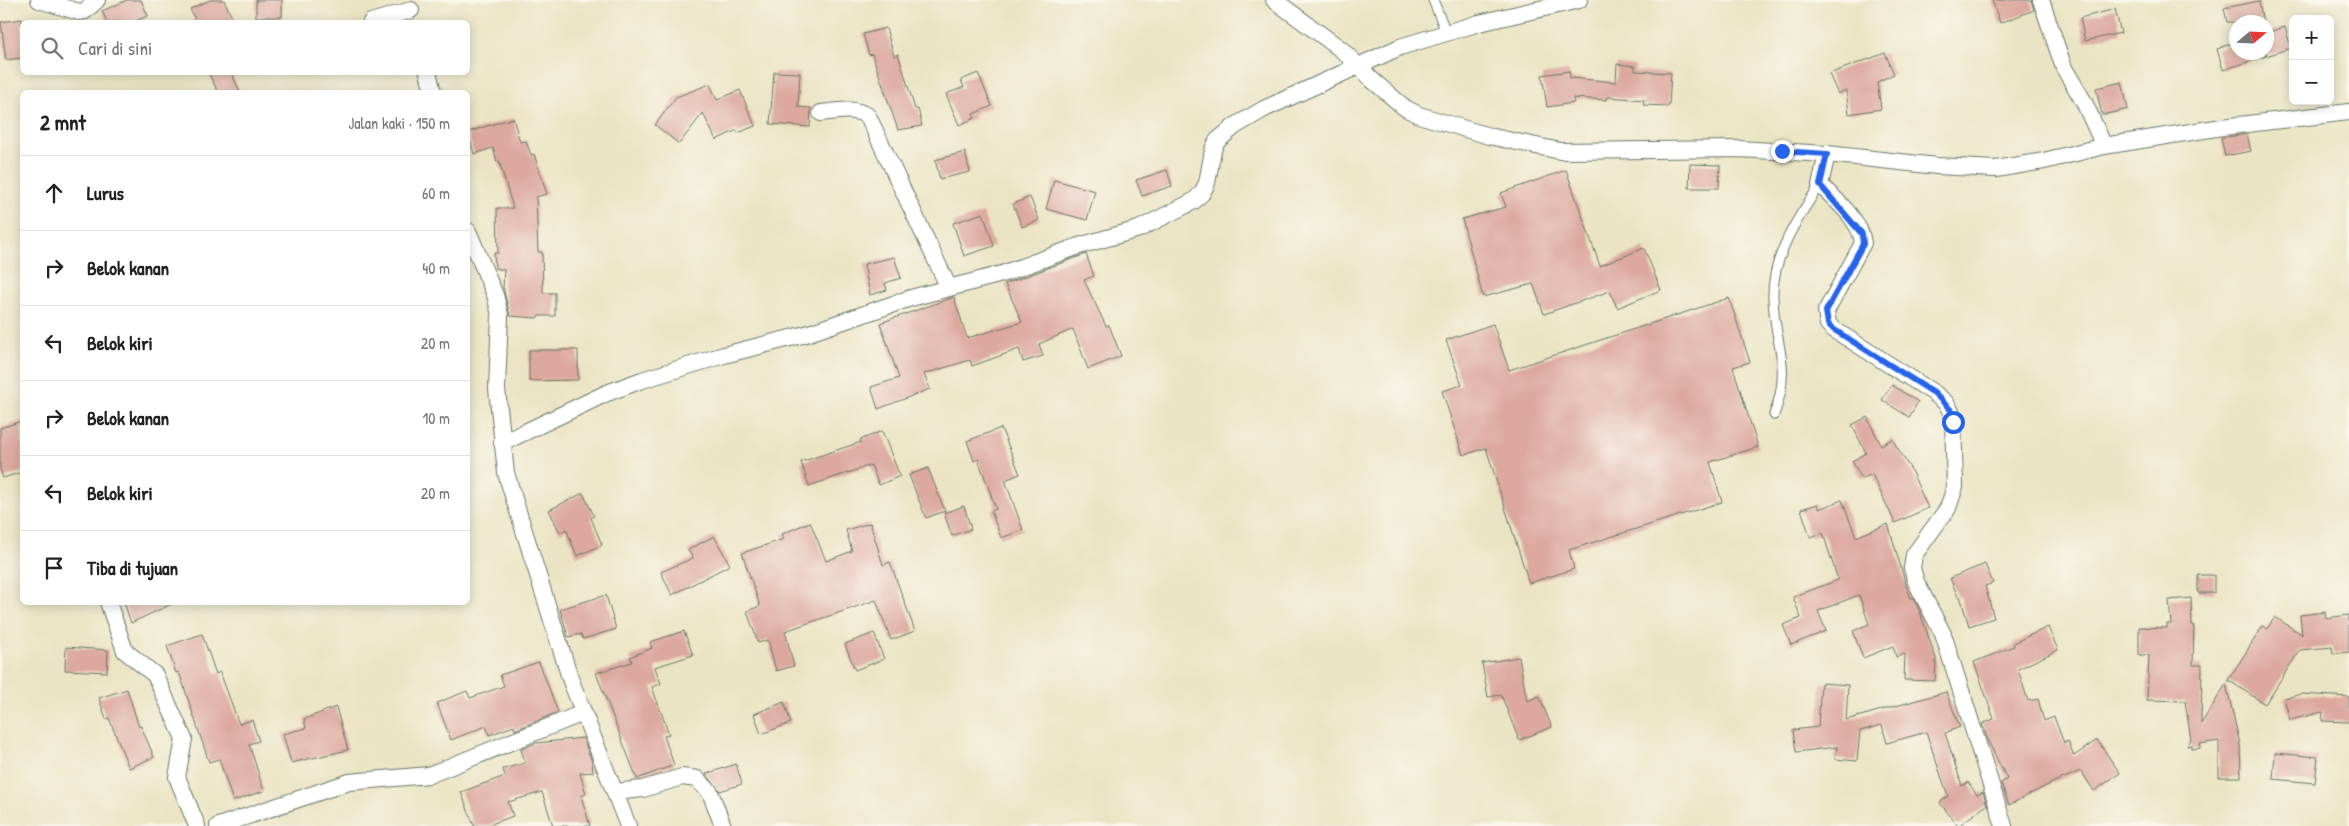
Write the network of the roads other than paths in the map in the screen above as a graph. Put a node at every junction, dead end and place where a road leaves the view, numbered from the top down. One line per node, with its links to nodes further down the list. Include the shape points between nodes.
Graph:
1 (39, 0): 2 (street, via 79,12)
2 (98, 0)
3 (1274, 0): 10 (street)
4 (1433, 0): 9 (lane)
5 (1579, 0): 9 (street)
6 (2041, 0): 15 (street, via 2064,68)
7 (411, 11): 8 (street)
8 (378, 20)
9 (1446, 32): 10 (street)
10 (1358, 65): 16 (street, via 1394,100 1419,115 1489,136 1560,151 1739,149); 19 (street, via 1264,109 1225,133 1213,150 1202,193 1184,207 1139,229)
11 (429, 75): 12 (street)
12 (432, 90)
13 (2349, 112): 15 (street, via 2222,126)
14 (821, 113): 19 (street, via 848,110 868,116)
15 (2104, 146): 16 (street, via 1996,169)
16 (1827, 154): 17 (street)
17 (1820, 185): 20 (lane, via 1800,214 1776,270 1773,296 1783,366); 29 (street, via 1857,226 1863,244 1826,311 1828,324 1934,393 1946,403 1953,415 1954,493 1948,508 1914,555 1912,568 1916,582 1944,634)
18 (470, 236): 21 (street, via 500,314 497,389)
19 (949, 288): 21 (street, via 806,334 642,380 607,393)
20 (1774, 415)
21 (502, 443): 23 (street, via 506,473 570,681)
22 (109, 605): 25 (street, via 125,651 154,675 184,739 177,777)
23 (583, 713): 24 (street); 26 (street, via 429,775 349,782)
24 (615, 792): 27 (street); 28 (street, via 643,789 682,777 697,779 710,792)
25 (197, 826)
26 (218, 826)
27 (628, 826)
28 (724, 826)
29 (2004, 826)

